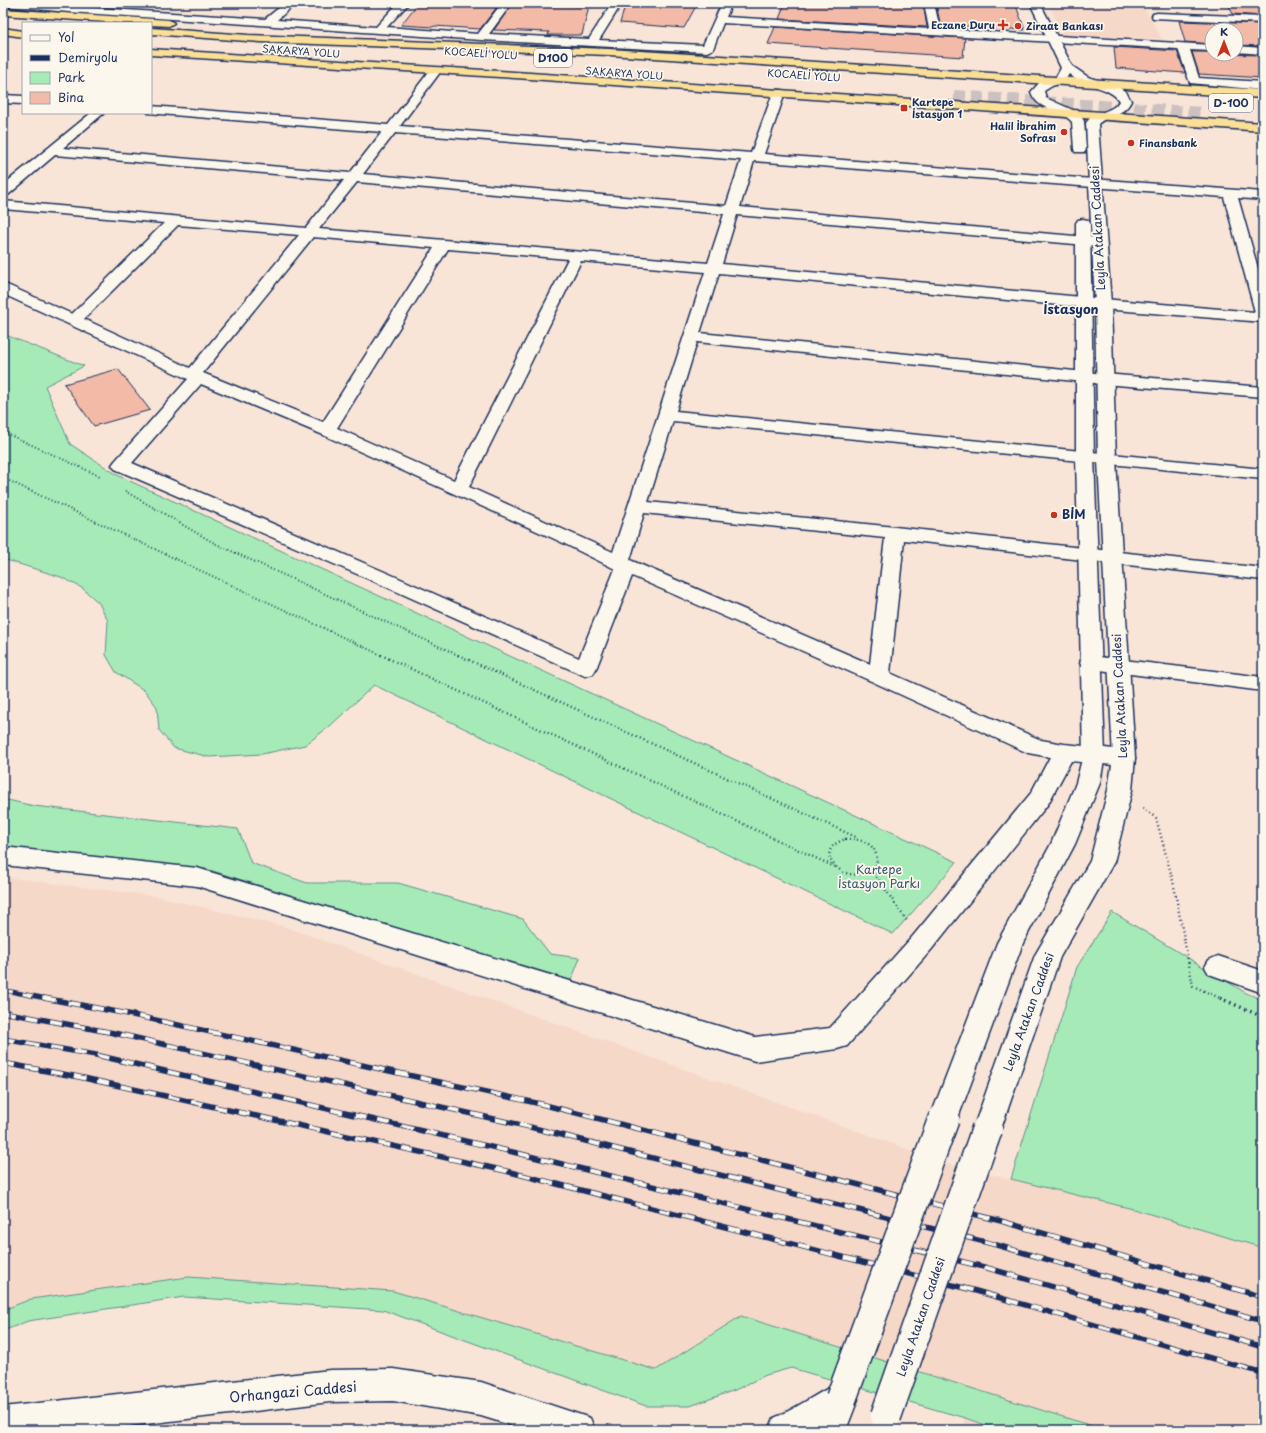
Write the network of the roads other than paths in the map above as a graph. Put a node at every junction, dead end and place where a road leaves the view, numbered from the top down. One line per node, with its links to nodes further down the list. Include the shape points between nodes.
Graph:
1 (3, 3): 9 (street)
2 (291, 3): 18 (street)
3 (404, 3): 19 (street)
4 (507, 3): 24 (street)
5 (617, 3): 30 (street)
6 (727, 3): 15 (street)
7 (929, 3): 23 (street)
8 (1035, 3): 26 (street)
9 (74, 6): 11 (highway); 13 (street)
10 (182, 7): 13 (street)
11 (3, 9)
12 (3, 12): 37 (highway)
13 (171, 15): 18 (street)
14 (3, 20): 17 (highway)
15 (720, 20): 23 (street); 30 (street, via 707,49)
16 (1263, 20): 32 (street, via 1156,13 1166,31)
17 (30, 22)
18 (268, 22): 19 (street)
19 (379, 30): 24 (street)
20 (3, 31): 22 (highway)
21 (152, 31): 25 (highway, KOCAELİ YOLU / D100)
22 (22, 33)
23 (935, 33): 26 (street)
24 (481, 37): 30 (street)
25 (247, 38): 37 (highway); 47 (highway, KOCAELİ YOLU / D100)
26 (1052, 39): 32 (street); 38 (street)
27 (3, 41): 29 (highway)
28 (152, 41): 31 (highway, SAKARYA YOLU / D100)
29 (22, 43)
30 (592, 43)
31 (228, 46): 41 (highway); 47 (highway, SAKARYA YOLU / D100)
32 (1179, 46): 33 (street); 44 (street, via 1194,81)
33 (1204, 48)
34 (152, 50): 39 (highway)
35 (1244, 50): 36 (street)
36 (1263, 51)
37 (609, 52): 40 (highway)
38 (1067, 68): 42 (street); 43 (street)
39 (435, 71): 41 (highway); 60 (street)
40 (976, 75): 42 (highway); 47 (highway, via 992,81 1001,93 989,103)
41 (530, 76): 45 (highway)
42 (1060, 80): 43 (highway); 57 (street, via 1041,87 1038,95 1046,104)
43 (1092, 82): 50 (highway); 57 (street, via 1116,91 1126,101 1118,110)
44 (1263, 86)
45 (779, 93): 47 (highway); 62 (street)
46 (1263, 94): 50 (highway)
47 (955, 96): 53 (highway)
48 (3, 99): 49 (street)
49 (22, 100)
50 (1199, 101): 51 (highway, D-100); 55 (highway, D-100); 58 (highway, via 1165,94 1159,96 1159,104 1167,112 1187,119)
51 (1263, 105)
52 (152, 110): 60 (street)
53 (1019, 110): 57 (street)
54 (97, 114): 61 (street)
55 (1263, 117)
56 (1150, 120): 57 (street); 58 (highway)
57 (1085, 121): 64 (street, Leyla Atakan Caddesi)
58 (1226, 124): 59 (highway)
59 (1263, 127)
60 (391, 129): 62 (street); 63 (street)
61 (52, 151): 63 (street); 65 (street)
62 (752, 156): 64 (street); 69 (street)
63 (355, 176): 69 (street); 71 (street)
64 (1089, 182): 66 (street); 72 (street, Leyla Atakan Caddesi)
65 (3, 192)
66 (1230, 193): 67 (street); 79 (street)
67 (1263, 196)
68 (3, 205): 70 (street)
69 (733, 209): 72 (street); 75 (street)
70 (174, 221): 71 (street); 81 (street)
71 (308, 233): 73 (street); 83 (street)
72 (1091, 241): 77 (street, Leyla Atakan Caddesi); 78 (street, Leyla Atakan Caddesi)
73 (443, 244): 74 (street); 88 (street)
74 (576, 257): 75 (street); 92 (street)
75 (714, 268): 77 (street); 82 (street)
76 (3, 288): 81 (street)
77 (1084, 302): 78 (street); 84 (street, Leyla Atakan Caddesi)
78 (1103, 304): 80 (street); 85 (street, Leyla Atakan Caddesi)
79 (1263, 314)
80 (1263, 317)
81 (74, 321): 83 (street)
82 (692, 338): 84 (street); 87 (street)
83 (195, 376): 88 (street); 97 (street, via 121,465 585,669)
84 (1084, 377): 85 (street); 89 (street, Leyla Atakan Caddesi)
85 (1104, 379): 86 (street); 90 (street, Leyla Atakan Caddesi)
86 (1263, 392)
87 (667, 415): 89 (street); 93 (street)
88 (327, 430): 92 (street)
89 (1085, 457): 90 (street); 95 (street, Leyla Atakan Caddesi)
90 (1107, 460): 91 (street); 96 (street, Leyla Atakan Caddesi)
91 (1263, 474)
92 (458, 489): 97 (street)
93 (638, 507): 94 (street); 97 (street)
94 (895, 533): 95 (street); 101 (street)
95 (1088, 555): 96 (street); 99 (street, Leyla Atakan Caddesi)
96 (1113, 558): 98 (street); 100 (street, Leyla Atakan Caddesi)
97 (623, 565): 101 (street)
98 (1263, 574)
99 (1091, 663): 100 (street); 104 (street, Leyla Atakan Caddesi)
100 (1119, 665): 102 (street); 105 (street, Leyla Atakan Caddesi)
101 (879, 676): 103 (street, via 1036,747)
102 (1263, 684)
103 (1064, 752): 104 (street); 106 (street, via 1040,798 922,943 837,1038 755,1049 197,877)
104 (1094, 755): 105 (street); 109 (street, Leyla Atakan Caddesi, bridge, via 1088,783 1063,844 1010,944)
105 (1124, 758): 110 (street, Leyla Atakan Caddesi, bridge, via 1120,790 1102,862 1048,955)
106 (3, 856)
107 (1218, 967): 108 (street)
108 (1263, 982)
109 (841, 1399): 113 (street, via 803,1423); 114 (street, Leyla Atakan Caddesi)
110 (884, 1423)
111 (3, 1424): 112 (street, Orhangazi Caddesi, via 330,1386 393,1385 481,1399)
112 (578, 1430)
113 (786, 1430)
114 (829, 1430)

